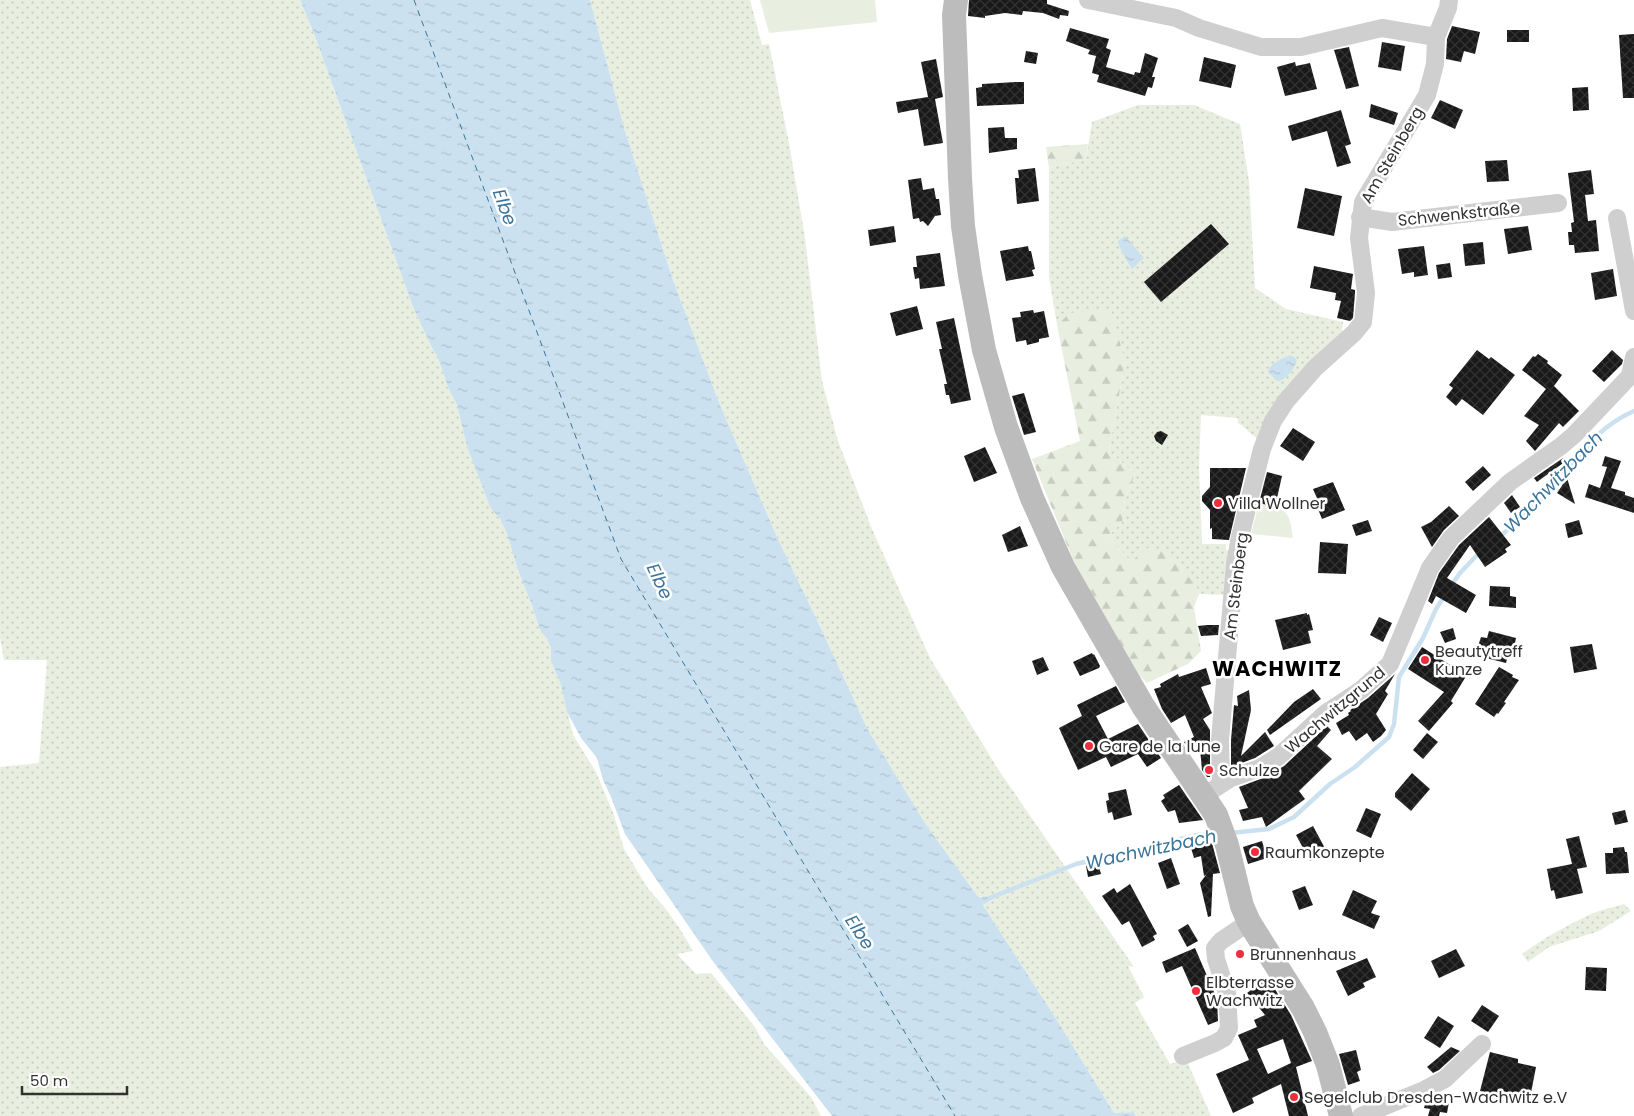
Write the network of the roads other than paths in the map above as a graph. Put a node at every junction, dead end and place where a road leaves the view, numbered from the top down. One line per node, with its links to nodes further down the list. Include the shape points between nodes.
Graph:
1 (956, 0): 11 (main road, via 963,226 984,350 1006,427 1032,498 1063,567 1143,706)
2 (1088, 0): 4 (street, via 1176,18 1261,47 1301,47 1382,28)
3 (1449, 0): 4 (street, Am Steinberg)
4 (1436, 37): 6 (street, Am Steinberg, via 1436,64 1427,95 1363,202)
5 (1558, 203): 6 (street, Schwenkstraße, via 1392,222)
6 (1360, 217): 11 (street, Am Steinberg, via 1359,238 1366,292 1363,322 1286,400 1262,449 1235,564)
7 (1617, 218): 8 (street)
8 (1634, 311)
9 (1634, 356): 10 (street)
10 (1632, 375): 11 (street, Wachwitzgrund, via 1574,435 1510,482 1451,538 1430,568 1390,664 1361,690 1326,713 1278,757 1260,768 1231,778)
11 (1213, 790): 12 (main road, via 1216,815)
12 (1249, 922): 14 (street, via 1216,948 1216,959 1227,993 1229,1028 1224,1038 1216,1043); 15 (main road, via 1315,1032 1328,1065)
13 (1482, 1044): 16 (street, via 1445,1079)
14 (1183, 1056)
15 (1341, 1116)
16 (1361, 1116)

